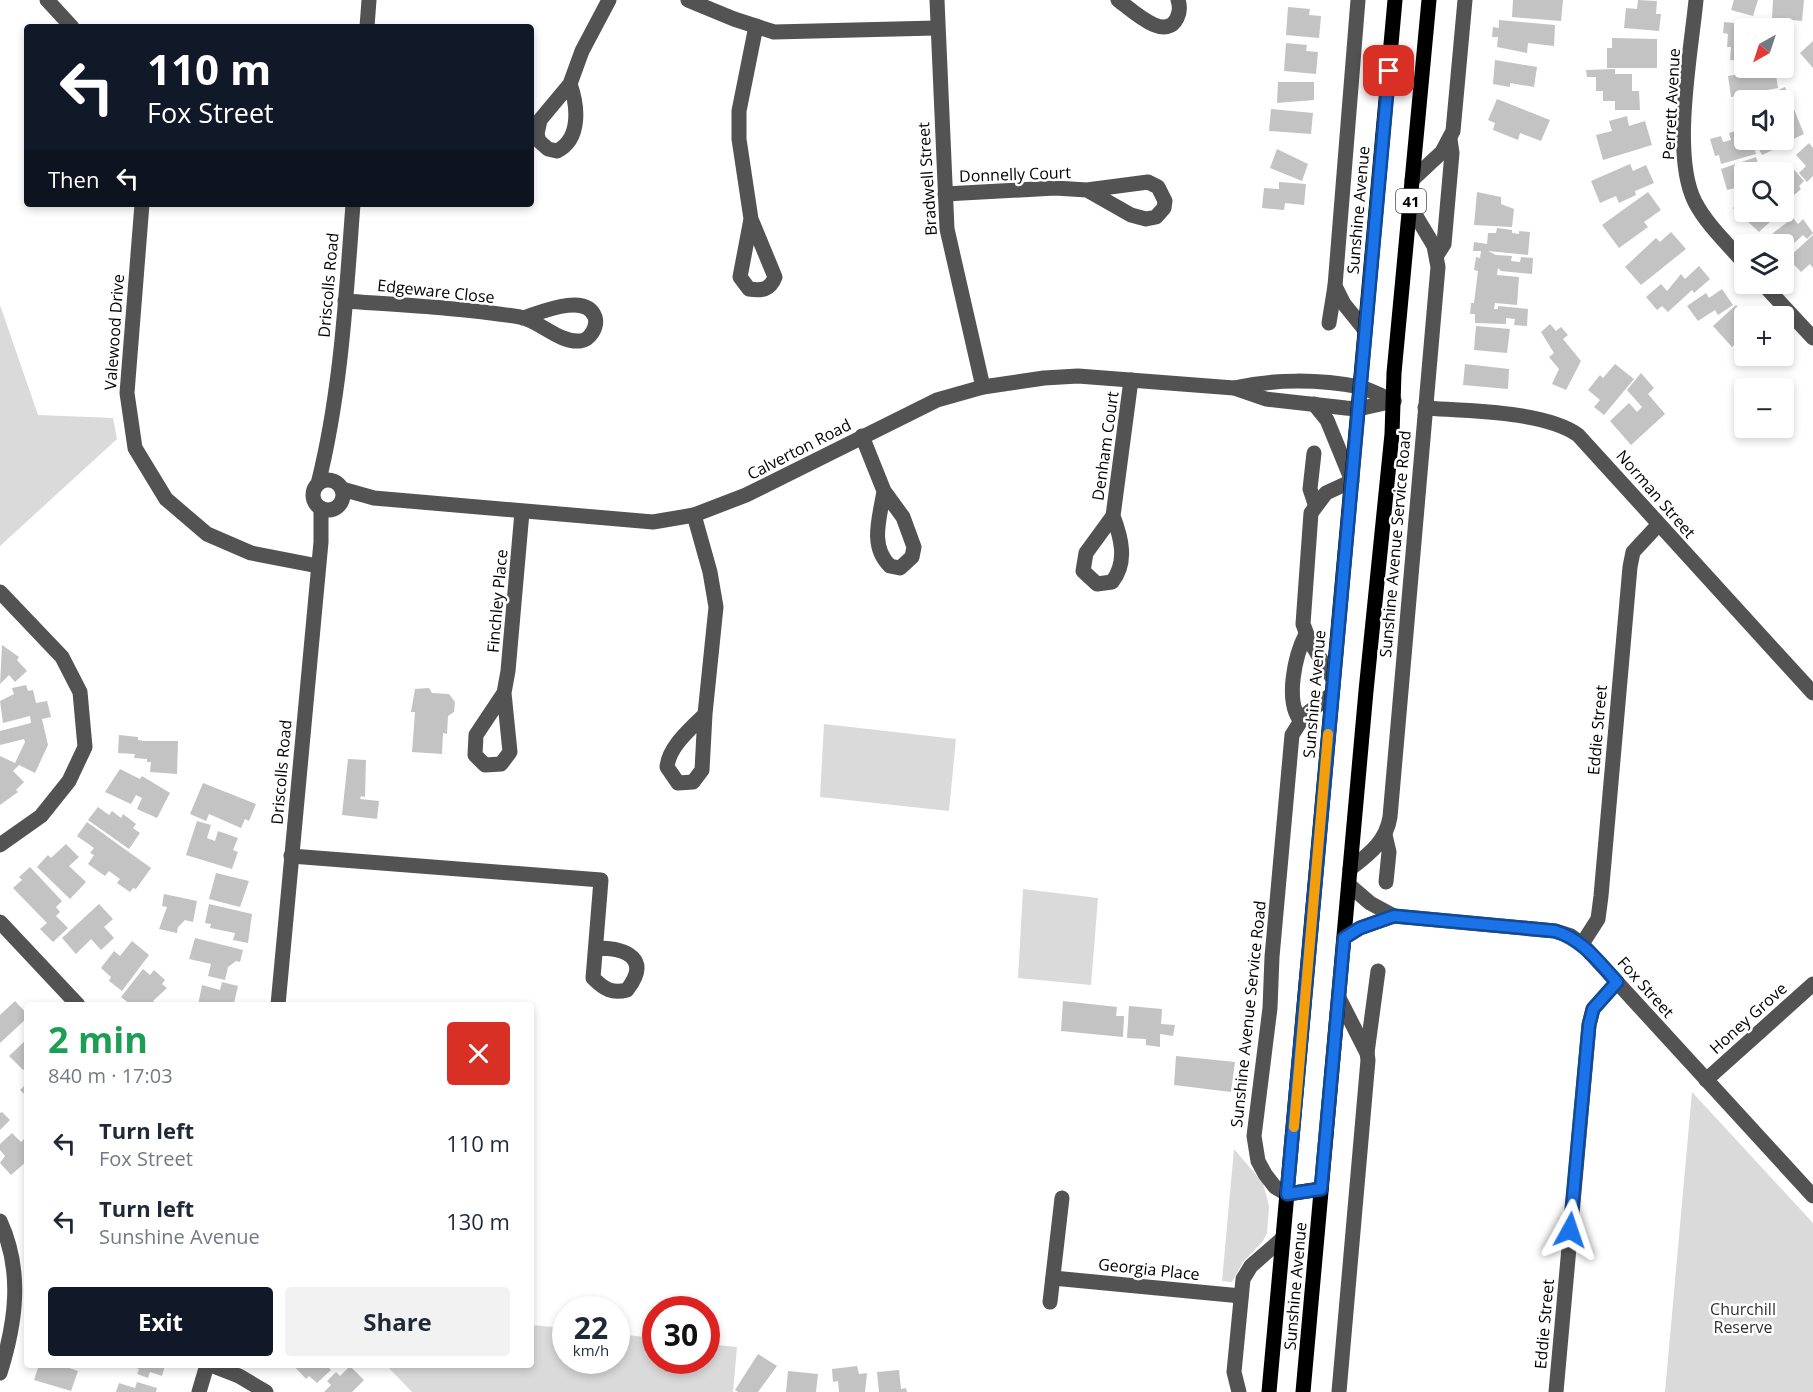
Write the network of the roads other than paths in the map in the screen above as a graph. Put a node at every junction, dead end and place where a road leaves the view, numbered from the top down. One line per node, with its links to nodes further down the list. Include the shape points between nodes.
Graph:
1 (47, 0): 13 (street)
2 (369, 0): 14 (street)
3 (609, 0): 17 (street, via 582,51)
4 (688, 0): 15 (street)
5 (937, 0): 16 (street, Bradwell Street)
6 (1118, 0): 7 (street, via 1163,28 1176,20)
7 (1178, 0)
8 (1358, 0): 28 (street)
9 (1395, 0): 33 (main road, Sunshine Avenue / 41)
10 (1429, 0): 19 (main road, Sunshine Avenue / 41)
11 (1465, 0): 18 (street, Sunshine Avenue Service Road)
12 (1696, 0): 26 (street, Perrett Avenue, via 1683,148 1686,177 1709,224)
13 (69, 24)
14 (367, 24)
15 (756, 26): 16 (street, via 774,32); 25 (street, via 739,111 739,139)
16 (936, 27): 21 (street, Bradwell Street)
17 (570, 84)
18 (1450, 138): 19 (street, Sunshine Avenue Service Road, via 1435,161); 27 (street, Sunshine Avenue Service Road, via 1444,244)
19 (1413, 180): 22 (main road, Sunshine Avenue / 41)
20 (1087, 190): 21 (street, Donnelly Court)
21 (945, 194): 36 (street, Bradwell Street, via 947,230)
22 (1410, 206): 27 (street, Sunshine Avenue Service Road); 39 (main road, Sunshine Avenue / 41)
23 (142, 207): 55 (street, Valewood Drive, via 127,393 135,448 165,500 207,534 251,554)
24 (353, 207): 30 (street, Driscolls Road)
25 (751, 219)
26 (1734, 252)
27 (1437, 255): 41 (street, Sunshine Avenue Service Road)
28 (1335, 286): 32 (street); 33 (street)
29 (1772, 294): 34 (street)
30 (345, 301): 31 (street, Edgeware Close); 44 (street, Driscolls Road)
31 (523, 318)
32 (1329, 323)
33 (1365, 330): 37 (main road, Sunshine Avenue / 41)
34 (1813, 338)
35 (1131, 380): 36 (street, Calverton Road, via 1078,376); 38 (street, Calverton Road); 53 (street, Denham Court)
36 (983, 387): 43 (street, Calverton Road, via 937,400)
37 (1361, 387): 38 (street, Calverton Road, via 1266,381); 39 (street, Calverton Road); 42 (main road, Sunshine Avenue / 41)
38 (1233, 388): 40 (street, Calverton Road, via 1266,399)
39 (1394, 401): 42 (street, Calverton Road); 66 (main road, Sunshine Avenue / 41)
40 (1314, 404): 42 (street, Calverton Road); 46 (street, via 1327,420)
41 (1425, 408): 54 (street, Norman Street, via 1525,418 1567,427 1595,452); 63 (street, Sunshine Avenue Service Road, via 1390,817)
42 (1358, 409): 46 (main road, Sunshine Avenue / 41)
43 (862, 436): 48 (street); 52 (street, Calverton Road, via 746,495)
44 (329, 440): 47 (street, Driscolls Road); 49 (street, Driscolls Road)
45 (1314, 453): 50 (street, Sunshine Avenue Service Road, via 1310,489)
46 (1352, 482): 50 (street, via 1334,488); 58 (main road, Sunshine Avenue / 41)
47 (318, 484): 49 (street, via 326,480); 49 (street, via 313,497)
48 (884, 491)
49 (334, 498): 51 (street, Calverton Road); 55 (street, Driscolls Road)
50 (1315, 504): 57 (street, Sunshine Avenue Service Road, via 1302,615)
51 (522, 512): 52 (street, Calverton Road, via 653,522); 59 (street, Finchley Place)
52 (694, 515): 61 (street, via 716,607)
53 (1113, 516)
54 (1658, 525): 60 (street, Norman Street); 72 (street, Eddie Street, via 1633,552 1630,567 1601,896 1598,919)
55 (318, 566): 65 (street, Driscolls Road)
56 (0, 592): 64 (street, via 62,657 80,692 85,747 69,782 41,816)
57 (1306, 634): 58 (street, Sunshine Avenue Service Road); 62 (street, Sunshine Avenue Service Road, via 1299,650 1294,692 1294,708)
58 (1332, 686): 62 (street); 83 (main road, Sunshine Avenue / 41)
59 (504, 693)
60 (1813, 693)
61 (705, 714)
62 (1300, 720): 83 (street, Sunshine Avenue Service Road, via 1292,735 1270,1008 1254,1136 1258,1161 1265,1174)
63 (1385, 835): 66 (street); 67 (street, Sunshine Avenue Service Road, via 1389,852)
64 (0, 845)
65 (291, 856): 73 (street, via 601,880); 79 (street, Driscolls Road)
66 (1350, 869): 68 (main road, Sunshine Avenue / 41)
67 (1386, 882)
68 (1349, 885): 69 (street, Fox Street); 71 (main road, Sunshine Avenue / 41)
69 (1394, 916): 71 (street, Fox Street); 72 (street, Fox Street, via 1555,931)
70 (0, 922): 78 (street)
71 (1344, 938): 77 (main road, Sunshine Avenue / 41)
72 (1582, 944): 75 (street, Fox Street)
73 (597, 948)
74 (1378, 971): 80 (street)
75 (1617, 982): 81 (street, Fox Street); 100 (street, Eddie Street, via 1593,1009 1589,1025)
76 (1813, 984): 81 (street, Honey Grove)
77 (1339, 998): 80 (street); 82 (main road, Sunshine Avenue / 41)
78 (75, 1002)
79 (278, 1002)
80 (1367, 1053): 99 (street)
81 (1706, 1080): 84 (street, Fox Street)
82 (1321, 1189): 83 (main road); 98 (main road, Sunshine Avenue / 41)
83 (1287, 1194): 87 (main road, Sunshine Avenue / 41)
84 (1813, 1196)
85 (1062, 1198): 88 (street)
86 (0, 1221): 93 (street, via 16,1269 15,1308)
87 (1283, 1238): 89 (street, via 1246,1272); 97 (main road, Sunshine Avenue / 41)
88 (1053, 1278): 89 (street, Georgia Place); 90 (street)
89 (1241, 1296): 96 (street, via 1234,1372)
90 (1050, 1302)
91 (208, 1368): 94 (street)
92 (217, 1368): 95 (street)
93 (0, 1373)
94 (199, 1392)
95 (266, 1392)
96 (1239, 1392)
97 (1269, 1392)
98 (1304, 1392)
99 (1339, 1392)
100 (1556, 1392)

